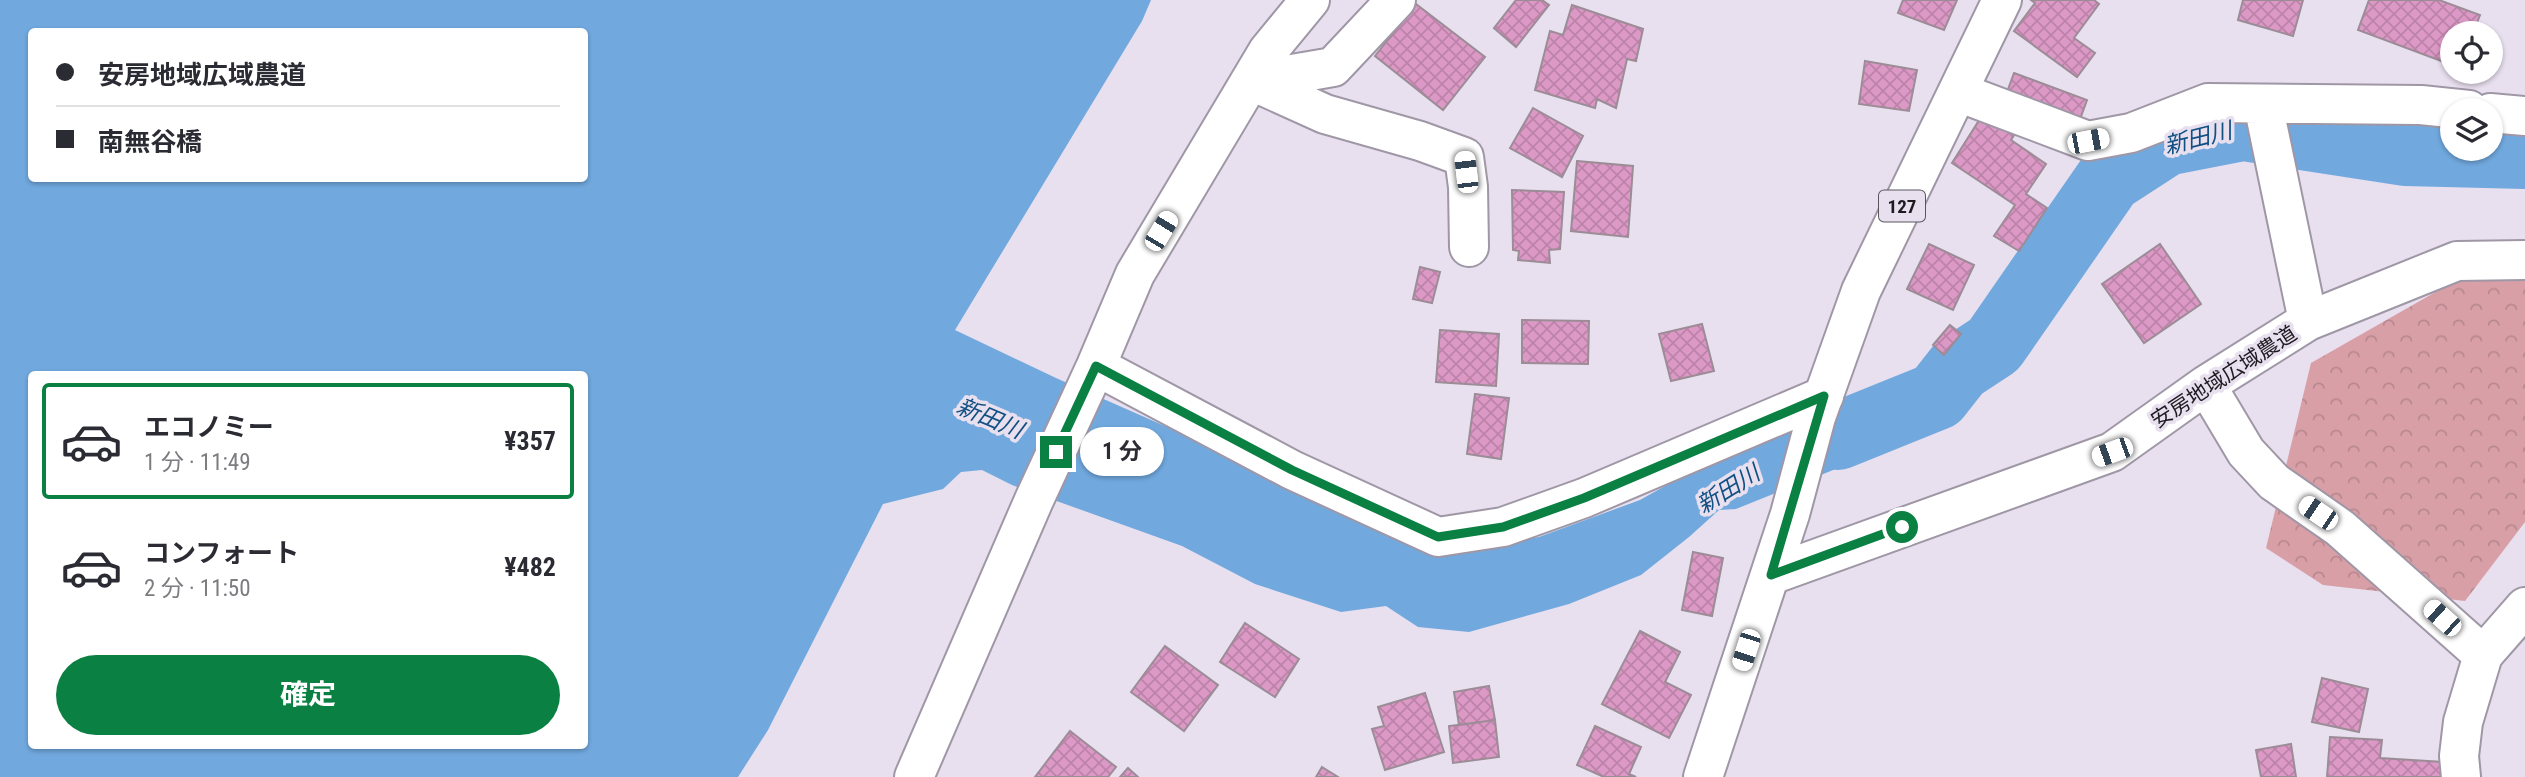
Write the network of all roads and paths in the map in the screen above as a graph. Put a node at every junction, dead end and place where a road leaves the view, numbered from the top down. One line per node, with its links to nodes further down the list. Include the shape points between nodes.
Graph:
1 (1310, 0): 4 (main road, via 1268,51)
2 (1396, 0): 4 (main road, via 1333,67)
3 (2002, 0): 5 (main road, 127)
4 (1252, 81): 10 (main road, via 1325,114 1464,157); 13 (main road, via 1135,274)
5 (1958, 92): 6 (main road, via 2088,141 2131,133 2207,103); 15 (main road, 127, via 1861,291)
6 (2263, 104): 7 (main road); 12 (main road)
7 (2440, 107)
8 (2503, 114): 9 (main road)
9 (2525, 116)
10 (1469, 247)
11 (2525, 260): 12 (main road, 安房地域広域農道, via 2457,261)
12 (2308, 321): 14 (main road, 安房地域広域農道)
13 (1093, 373): 15 (main road, via 1438,537 1503,527); 19 (main road)
14 (2206, 385): 16 (main road, 安房地域広域農道, via 2112,452); 18 (main road, via 2246,453 2274,482 2340,528)
15 (1820, 407): 16 (main road, 127)
16 (1771, 575): 20 (main road, 127)
17 (2525, 607): 18 (main road)
18 (2483, 654): 21 (main road, via 2463,722)
19 (914, 777)
20 (1703, 777)
21 (2461, 777)

